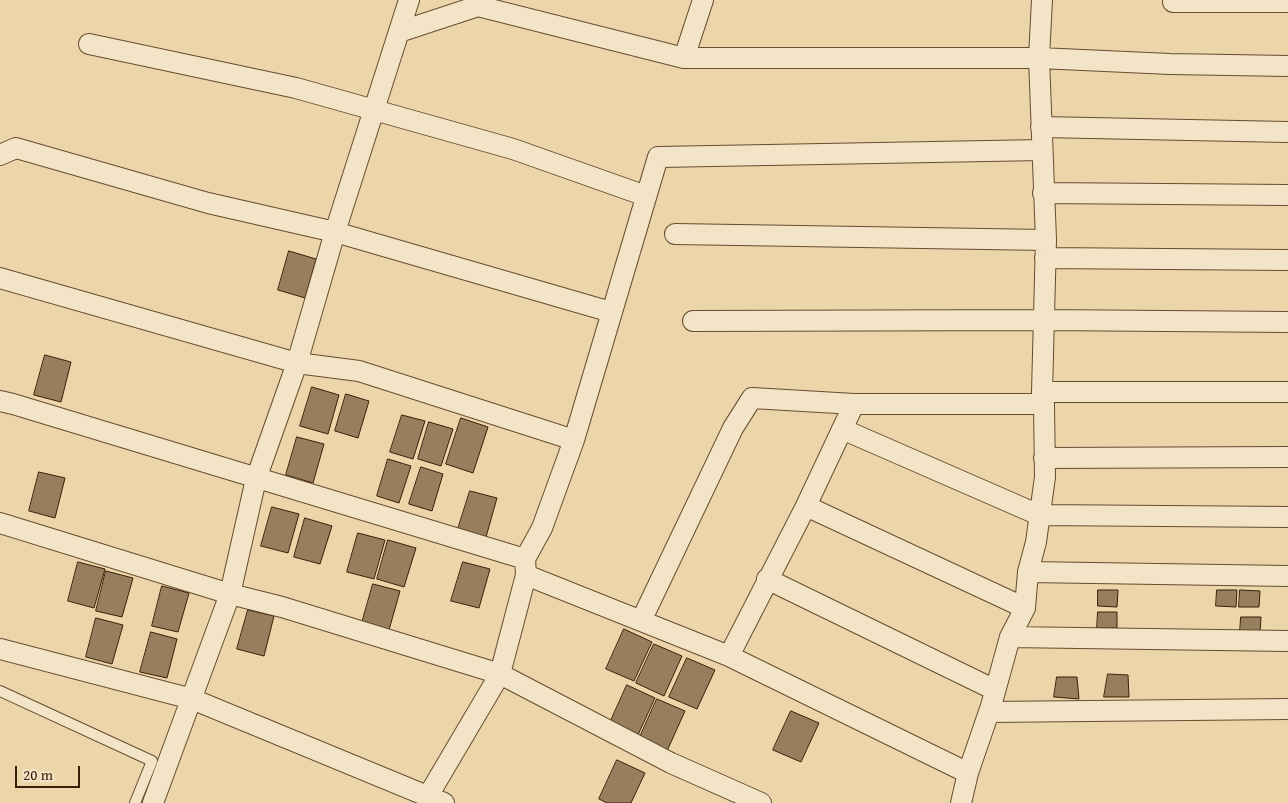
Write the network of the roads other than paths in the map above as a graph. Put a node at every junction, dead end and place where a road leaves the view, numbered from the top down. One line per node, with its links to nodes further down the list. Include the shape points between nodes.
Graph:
1 (409, 0): 6 (street)
2 (703, 0): 8 (street)
3 (1042, 0): 9 (street)
4 (1173, 2): 5 (street)
5 (1288, 2)
6 (399, 32): 8 (street, via 478,6); 11 (street)
7 (89, 44): 11 (street, via 296,88)
8 (684, 58): 9 (street)
9 (1039, 58): 10 (street); 12 (street)
10 (1288, 66)
11 (374, 110): 18 (street, via 513,149); 19 (street)
12 (1041, 127): 13 (street); 14 (street)
13 (1288, 132)
14 (1042, 150): 16 (street); 18 (street, via 658,157)
15 (0, 155): 19 (street, via 16,148 208,203)
16 (1043, 193): 17 (street); 21 (street)
17 (1288, 195)
18 (646, 196): 24 (street)
19 (335, 232): 24 (street); 28 (street)
20 (675, 234): 21 (street)
21 (1045, 249): 22 (street); 25 (street)
22 (1288, 260)
23 (0, 278): 28 (street)
24 (611, 312): 34 (street)
25 (1044, 320): 26 (street); 27 (street); 30 (street)
26 (693, 321)
27 (1288, 322)
28 (297, 363): 34 (street, via 360,371); 37 (street)
29 (1288, 392): 30 (street)
30 (1043, 398): 32 (street); 36 (street)
31 (0, 401): 37 (street)
32 (854, 404): 33 (street); 48 (street, via 752,398 733,428)
33 (842, 428): 38 (street); 39 (street)
34 (574, 440): 42 (street)
35 (1288, 457): 36 (street)
36 (1044, 458): 39 (street, via 1045,477)
37 (256, 478): 42 (street); 46 (street)
38 (806, 506): 45 (street); 47 (street)
39 (1039, 515): 40 (street); 43 (street)
40 (1288, 517)
41 (0, 523): 46 (street)
42 (526, 567): 48 (street); 53 (street)
43 (1028, 572): 44 (street); 47 (street)
44 (1288, 576)
45 (767, 579): 52 (street); 54 (street)
46 (230, 594): 53 (street); 56 (street)
47 (1025, 608): 49 (street)
48 (641, 621): 52 (street)
49 (1010, 637): 50 (street); 54 (street)
50 (1288, 641)
51 (0, 649): 56 (street)
52 (729, 656): 59 (street)
53 (500, 674): 60 (street); 63 (street, via 671,763)
54 (996, 690): 58 (street)
55 (0, 691): 61 (lane, via 152,761)
56 (192, 698): 60 (street); 62 (street)
57 (1288, 708): 58 (street)
58 (989, 712): 59 (street)
59 (968, 773): 64 (street)
60 (436, 800)
61 (135, 803)
62 (153, 803)
63 (761, 803)
64 (961, 803)

